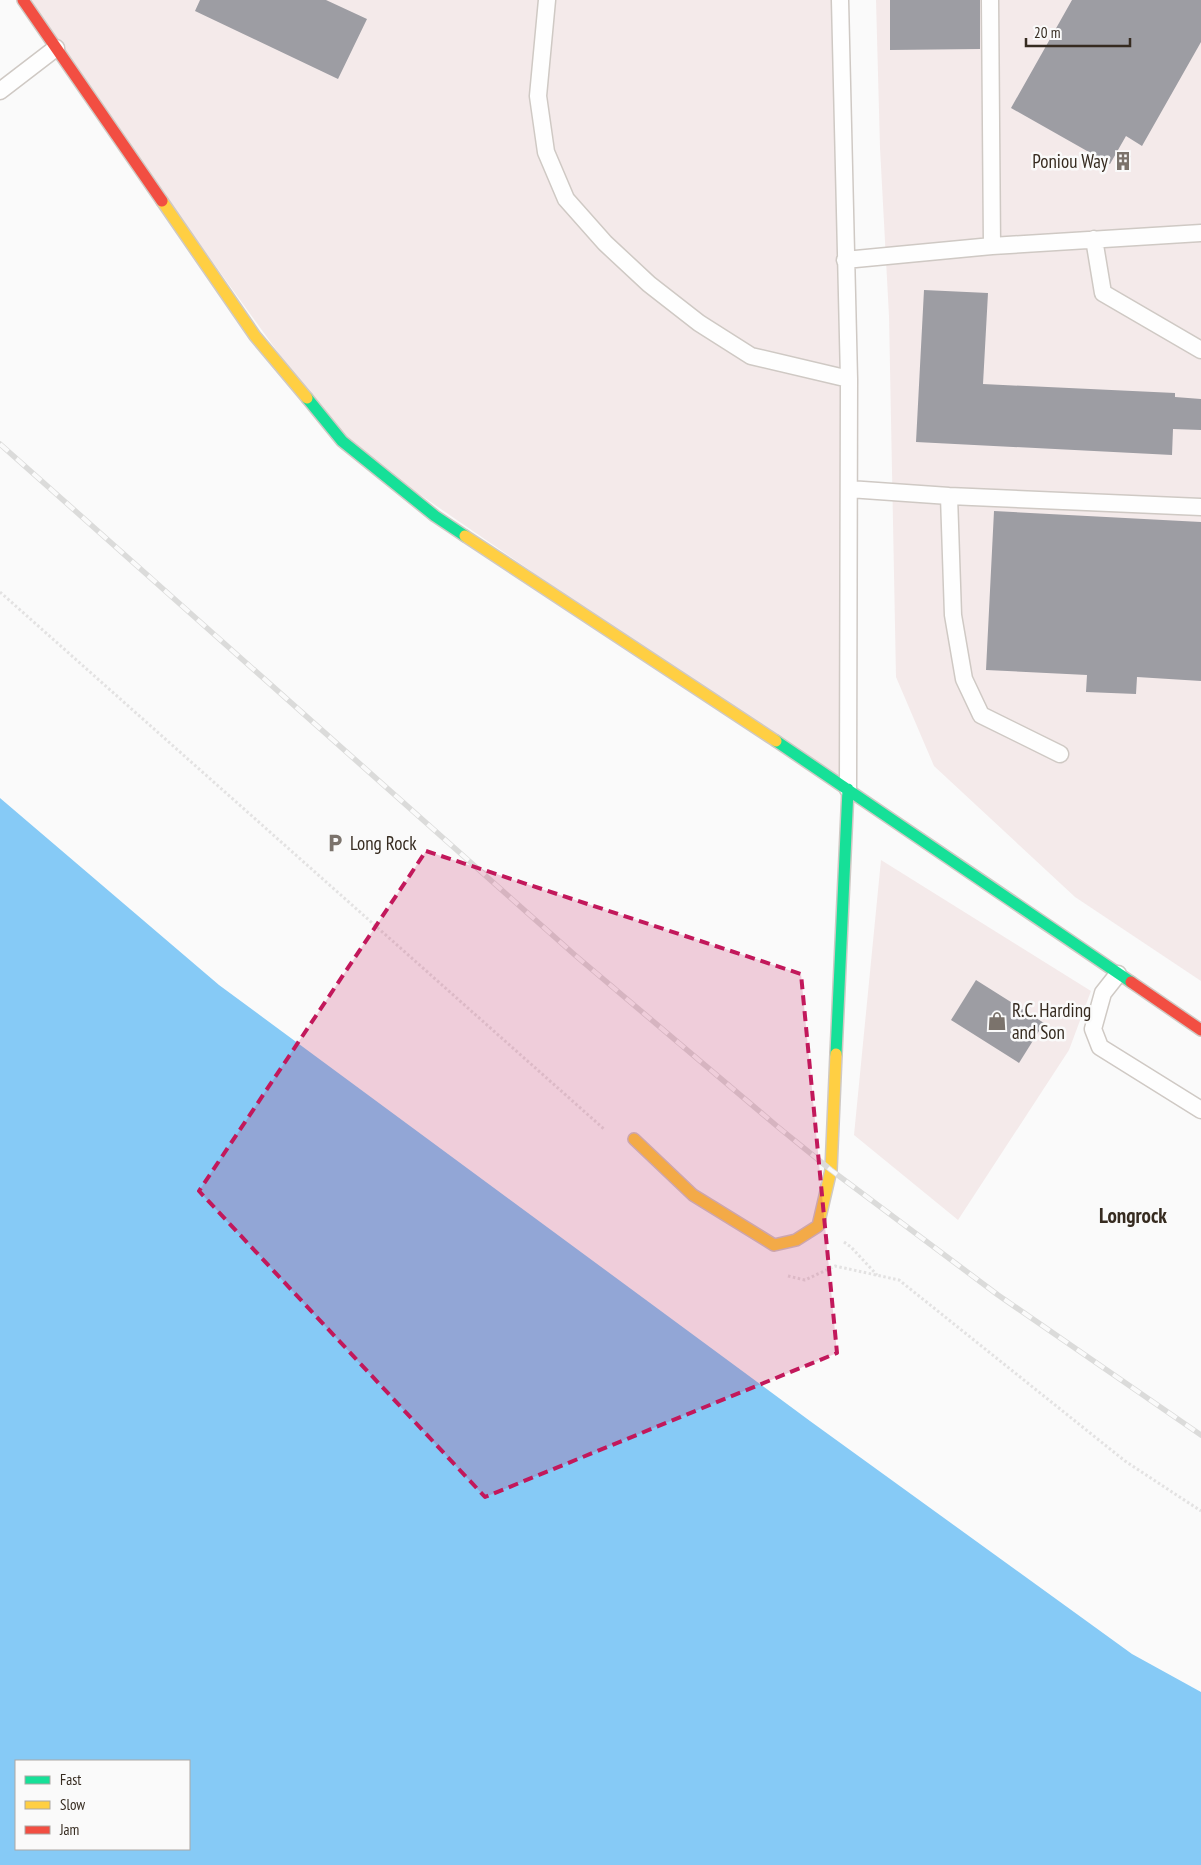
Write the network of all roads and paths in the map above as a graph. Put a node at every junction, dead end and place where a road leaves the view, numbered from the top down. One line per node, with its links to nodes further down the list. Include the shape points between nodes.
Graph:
1 (23, 0): 5 (street)
2 (547, 0): 12 (lane, via 538,96 546,152 566,198 605,243 699,324 751,356)
3 (840, 0): 10 (lane)
4 (990, 0): 9 (lane)
5 (56, 48): 6 (lane); 18 (street, via 255,336 342,441 434,516)
6 (0, 91)
7 (1201, 233): 8 (lane)
8 (1094, 240): 9 (lane); 11 (lane, via 1103,293)
9 (992, 246): 10 (lane)
10 (845, 260): 12 (lane)
11 (1201, 350)
12 (849, 379): 13 (lane)
13 (849, 489): 14 (lane); 18 (lane)
14 (949, 496): 15 (lane); 17 (lane, via 953,615 964,678 981,715)
15 (1201, 506)
16 (0, 592): 22 (path)
17 (1060, 754)
18 (848, 789): 19 (street); 24 (street, via 831,1170)
19 (1118, 974): 20 (street); 21 (lane, via 1104,993 1093,1029 1100,1047)
20 (1201, 1030)
21 (1201, 1110)
22 (609, 1133)
23 (634, 1139): 24 (street, via 693,1195 774,1245 796,1240)
24 (818, 1226): 26 (path, via 851,1247)
25 (786, 1276): 26 (path, via 805,1280 835,1266)
26 (877, 1276): 27 (path, via 899,1280 1125,1461)
27 (1201, 1511)

